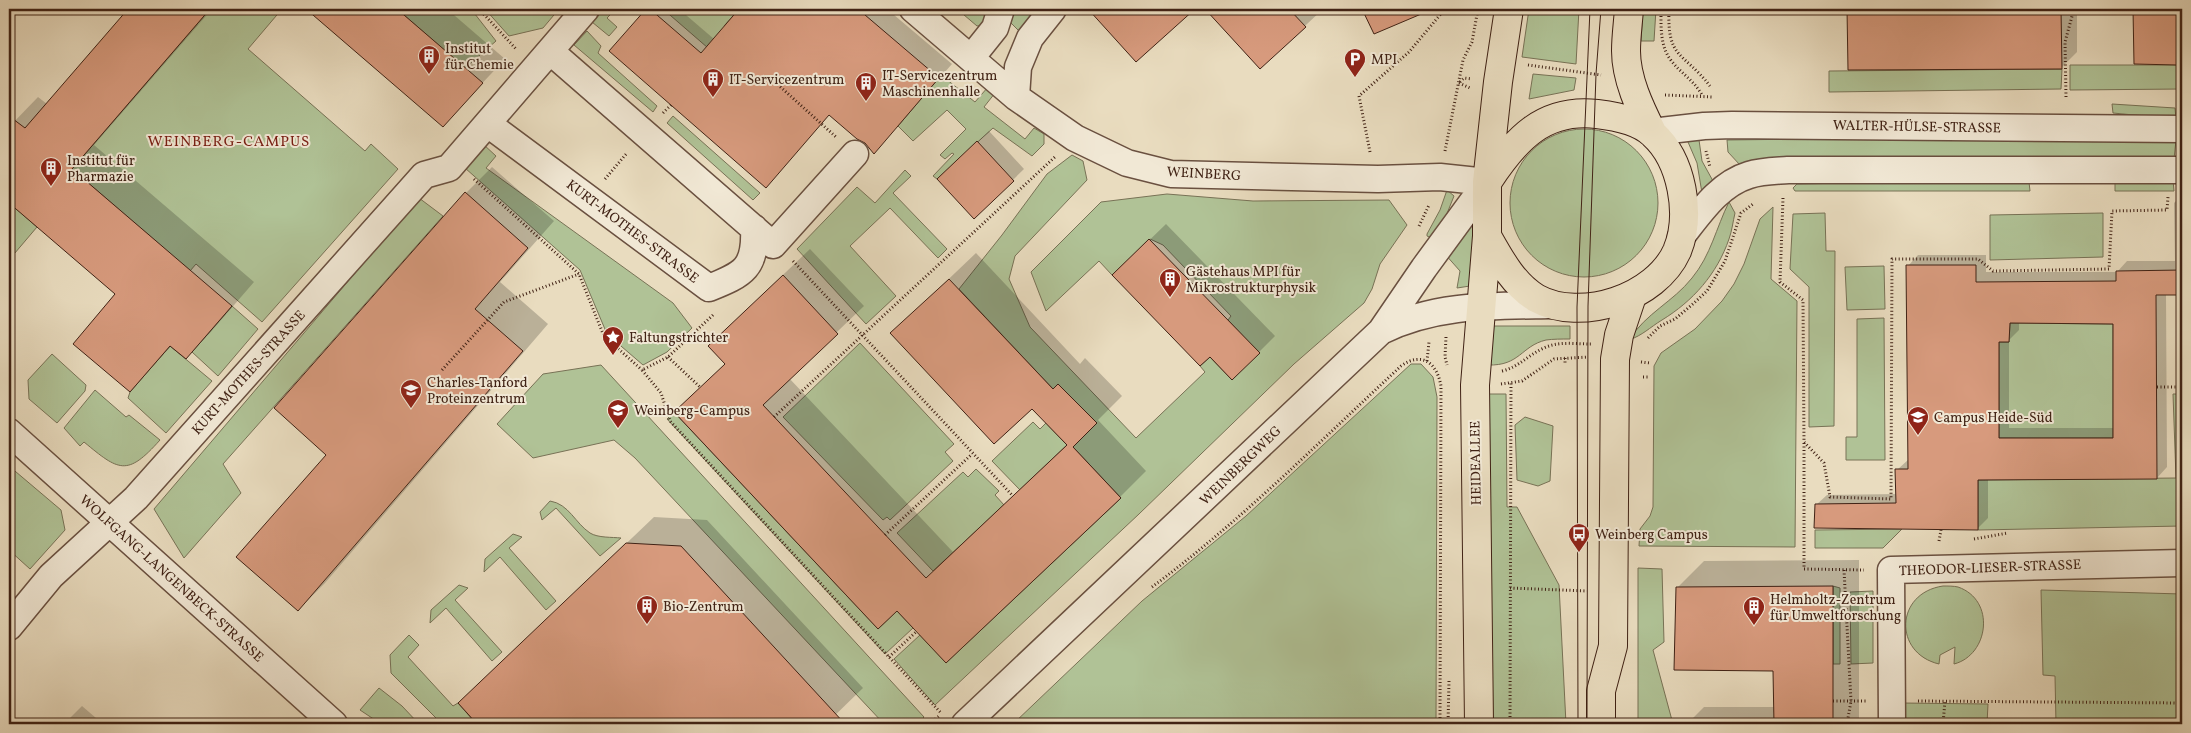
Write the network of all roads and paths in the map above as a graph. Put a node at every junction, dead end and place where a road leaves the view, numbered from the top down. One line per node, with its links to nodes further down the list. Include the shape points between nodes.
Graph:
1 (479, 9): 13 (path)
2 (586, 9): 13 (street, KURT-MOTHES-STRASSE)
3 (913, 9): 12 (street, WEINBERG)
4 (1001, 9): 12 (street, via 995,28)
5 (1053, 9): 19 (street, via 1030,38 1018,67)
6 (1445, 9): 25 (path, via 1409,52 1359,96)
7 (1478, 9): 17 (path)
8 (1509, 9): 30 (main road)
9 (1628, 9): 23 (main road, via 1626,53 1629,73)
10 (1669, 9): 18 (path, via 1671,43)
11 (2074, 9): 20 (path, via 2065,42)
12 (971, 58): 19 (street, WEINBERG)
13 (543, 60): 21 (street, KURT-MOTHES-STRASSE); 24 (street)
14 (1528, 72): 15 (path, via 1528,65)
15 (1596, 74)
16 (775, 82): 27 (path)
17 (1459, 83)
18 (1710, 86)
19 (1016, 97): 26 (street, WEINBERG)
20 (2066, 97)
21 (488, 124): 28 (street, KURT-MOTHES-STRASSE); 32 (street, KURT-MOTHES-STRASSE)
22 (2182, 129): 23 (street, WALTER-HÜLSE-STRASSE, via 1750,125)
23 (1652, 132): 30 (main road, via 1609,116 1584,113 1561,116 1545,121 1518,140); 36 (main road, via 1670,154 1676,168 1682,204)
24 (644, 133): 32 (path); 34 (street)
25 (1366, 135)
26 (1075, 138): 30 (street, WEINBERG, via 1127,163 1171,174 1378,179 1440,177); 44 (path)
27 (856, 154): 37 (street)
28 (454, 162): 38 (path); 63 (street, KURT-MOTHES-STRASSE, via 449,168 424,175 143,490)
29 (2175, 171): 36 (street, via 1764,172 1751,174 1725,188); 60 (path, via 2167,210 2112,211 2109,269 1992,271 1978,259 1892,259 1891,498 1830,497 1824,463)
30 (1487, 182): 35 (main road, HEIDEALLEE); 42 (street, WEINBERGWEG)
31 (1783, 197): 60 (path, via 1780,282 1803,300)
32 (588, 198): 34 (street, KURT-MOTHES-STRASSE, via 709,288 731,279 749,264 755,248)
33 (1760, 199): 45 (path, via 1741,213 1725,261 1707,291 1675,318)
34 (754, 228): 37 (street)
35 (1487, 236): 40 (main road, via 1504,266 1523,289); 41 (main road, HEIDEALLEE)
36 (1681, 237): 39 (main road, via 1661,274)
37 (773, 246): 44 (path, via 792,260)
38 (579, 274): 51 (path, via 504,302); 52 (path, via 604,336)
39 (1632, 296): 40 (main road, via 1588,306); 45 (main road)
40 (1552, 305): 41 (street)
41 (1480, 306): 42 (street, via 1427,313); 53 (main road, HEIDEALLEE)
42 (1381, 331): 81 (street, WEINBERGWEG)
43 (695, 333): 46 (path)
44 (862, 336): 58 (path); 61 (path)
45 (1626, 349): 47 (path); 48 (path); 48 (path); 53 (path, via 1553,344 1513,368); 70 (main road)
46 (668, 357): 52 (path); 55 (path)
47 (1565, 358): 50 (path); 68 (path, via 1554,359 1522,381 1511,383)
48 (1642, 362): 49 (path); 54 (path)
49 (1650, 363)
50 (1565, 364)
51 (442, 370)
52 (642, 370): 73 (path, via 661,393 670,421)
53 (1476, 371): 83 (main road, HEIDEALLEE)
54 (1642, 378)
55 (700, 387)
56 (2157, 387): 57 (path)
57 (2182, 387)
58 (774, 417)
59 (9, 432): 63 (street, WOLFGANG-LANGENBECK-STRASSE)
60 (1804, 442): 75 (path, via 1804,569 1844,570)
61 (972, 454): 62 (path); 65 (path)
62 (1013, 496)
63 (110, 521): 71 (street, KURT-MOTHES-STRASSE, via 51,576); 79 (street, WOLFGANG-LANGENBECK-STRASSE)
64 (2008, 533): 66 (path)
65 (885, 535)
66 (1966, 540)
67 (2182, 563): 78 (street, THEODOR-LIESER-STRASSE, via 1891,570)
68 (1510, 588): 70 (path); 84 (path)
69 (1145, 592): 82 (path, via 1229,526 1401,366 1417,359 1427,361 1437,371 1441,386)
70 (1614, 592): 85 (main road, via 1613,646 1601,691)
71 (9, 627)
72 (916, 631): 73 (path)
73 (889, 657): 80 (path, via 941,714)
74 (1833, 701): 75 (path)
75 (1851, 701): 78 (path); 86 (path)
76 (1945, 701): 77 (path); 78 (path); 87 (path)
77 (2182, 703)
78 (1892, 712)
79 (326, 721)
80 (930, 724)
81 (966, 724)
82 (1440, 724)
83 (1479, 724)
84 (1510, 724)
85 (1601, 724)
86 (1846, 724)
87 (1943, 724)

